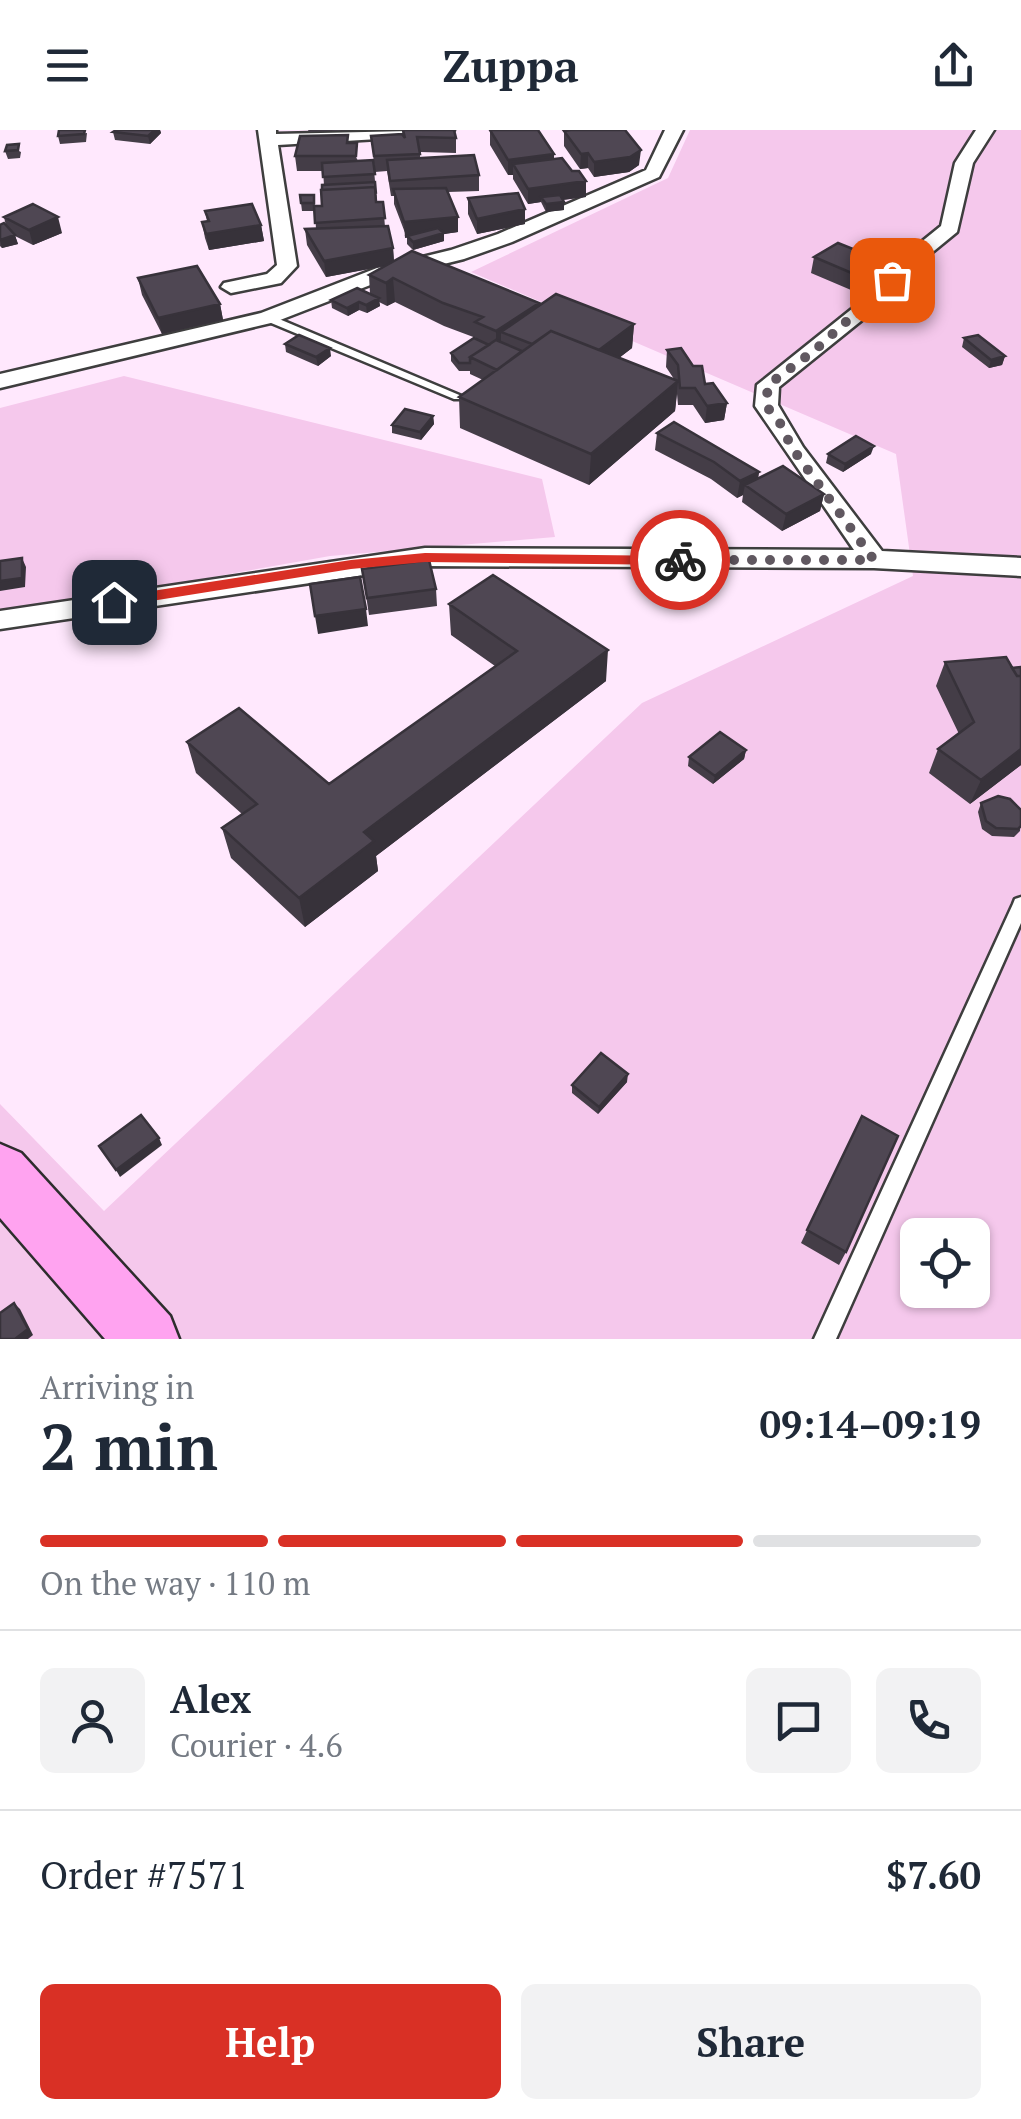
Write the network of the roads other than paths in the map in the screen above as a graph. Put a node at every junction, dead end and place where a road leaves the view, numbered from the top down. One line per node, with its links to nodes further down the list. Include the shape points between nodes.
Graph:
1 (445, 130): 4 (street)
2 (674, 130): 6 (street, via 648,159 658,168 626,188 505,238 384,272)
3 (985, 130): 9 (street, via 964,163 950,228 768,385 766,406)
4 (267, 135): 5 (street, via 287,266 274,278)
5 (231, 286)
6 (268, 318): 7 (street); 8 (lane)
7 (0, 382)
8 (458, 397)
9 (874, 560): 10 (street); 11 (street, via 425,558)
10 (1021, 567)
11 (0, 620)
12 (1021, 904): 15 (lane)
13 (0, 1174): 14 (street)
14 (147, 1339)
15 (826, 1339)

